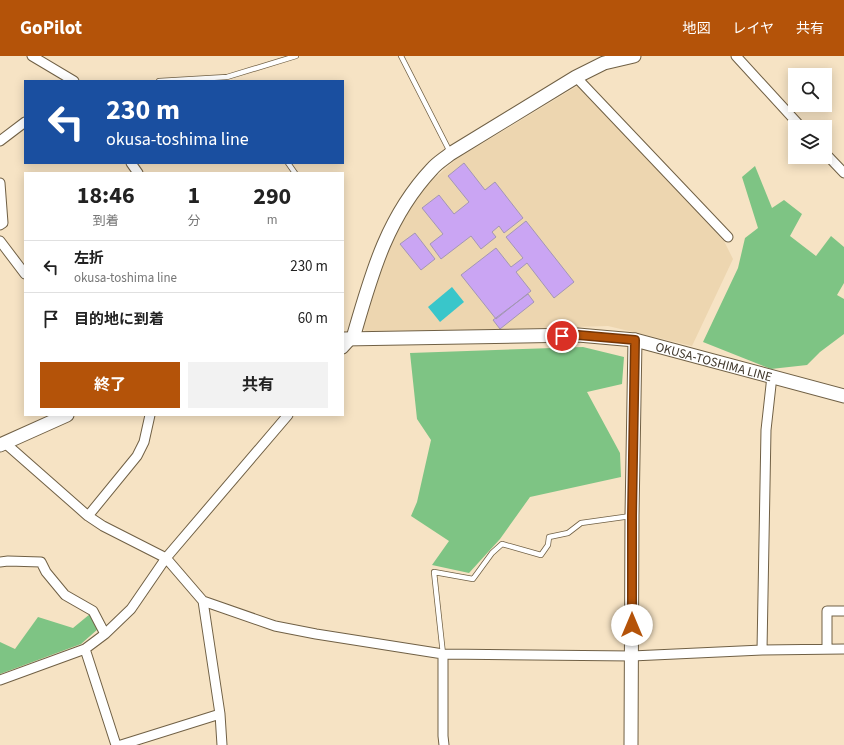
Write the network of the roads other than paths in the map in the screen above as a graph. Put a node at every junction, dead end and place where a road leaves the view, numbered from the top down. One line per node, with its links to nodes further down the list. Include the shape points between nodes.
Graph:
1 (32, 56): 8 (street)
2 (296, 56): 7 (lane)
3 (401, 56): 13 (lane)
4 (634, 56): 6 (street, via 604,63)
5 (736, 56): 10 (street)
6 (576, 76): 13 (street); 18 (street)
7 (228, 79): 9 (lane)
8 (72, 80)
9 (194, 80)
10 (795, 120)
11 (24, 123): 12 (street)
12 (0, 140)
13 (450, 154): 21 (street, via 421,182 390,230)
14 (832, 160): 15 (street)
15 (844, 173)
16 (0, 183): 17 (street, via 3,223)
17 (0, 225)
18 (728, 237)
19 (0, 241): 20 (street)
20 (24, 273)
21 (348, 338): 22 (street, OKUSA-TOSHIMA LINE, via 578,335)
22 (635, 340): 23 (street, OKUSA-TOSHIMA LINE); 30 (street)
23 (772, 376): 24 (street, OKUSA-TOSHIMA LINE); 39 (street, via 766,430)
24 (844, 396)
25 (65, 416): 28 (street)
26 (150, 416): 29 (street, via 144,442 137,456)
27 (287, 416): 31 (street)
28 (2, 444): 29 (street)
29 (88, 516): 31 (street)
30 (632, 516): 40 (lane, via 581,523 568,533 549,537 548,546 541,555 502,544 473,579 434,572); 41 (street)
31 (166, 558): 33 (street); 35 (street, via 131,609)
32 (0, 562): 35 (street, via 41,562 65,595 94,611)
33 (203, 601): 40 (street, via 282,627); 43 (street)
34 (844, 612): 36 (street, via 827,611)
35 (105, 634): 37 (street)
36 (827, 648): 38 (street); 39 (street)
37 (85, 649): 42 (street); 44 (street)
38 (844, 649)
39 (762, 650): 41 (street)
40 (443, 654): 41 (street); 47 (street)
41 (632, 656): 48 (street)
42 (0, 680)
43 (220, 714): 45 (street); 46 (street)
44 (116, 745)
45 (121, 745)
46 (222, 745)
47 (444, 745)
48 (631, 745)

